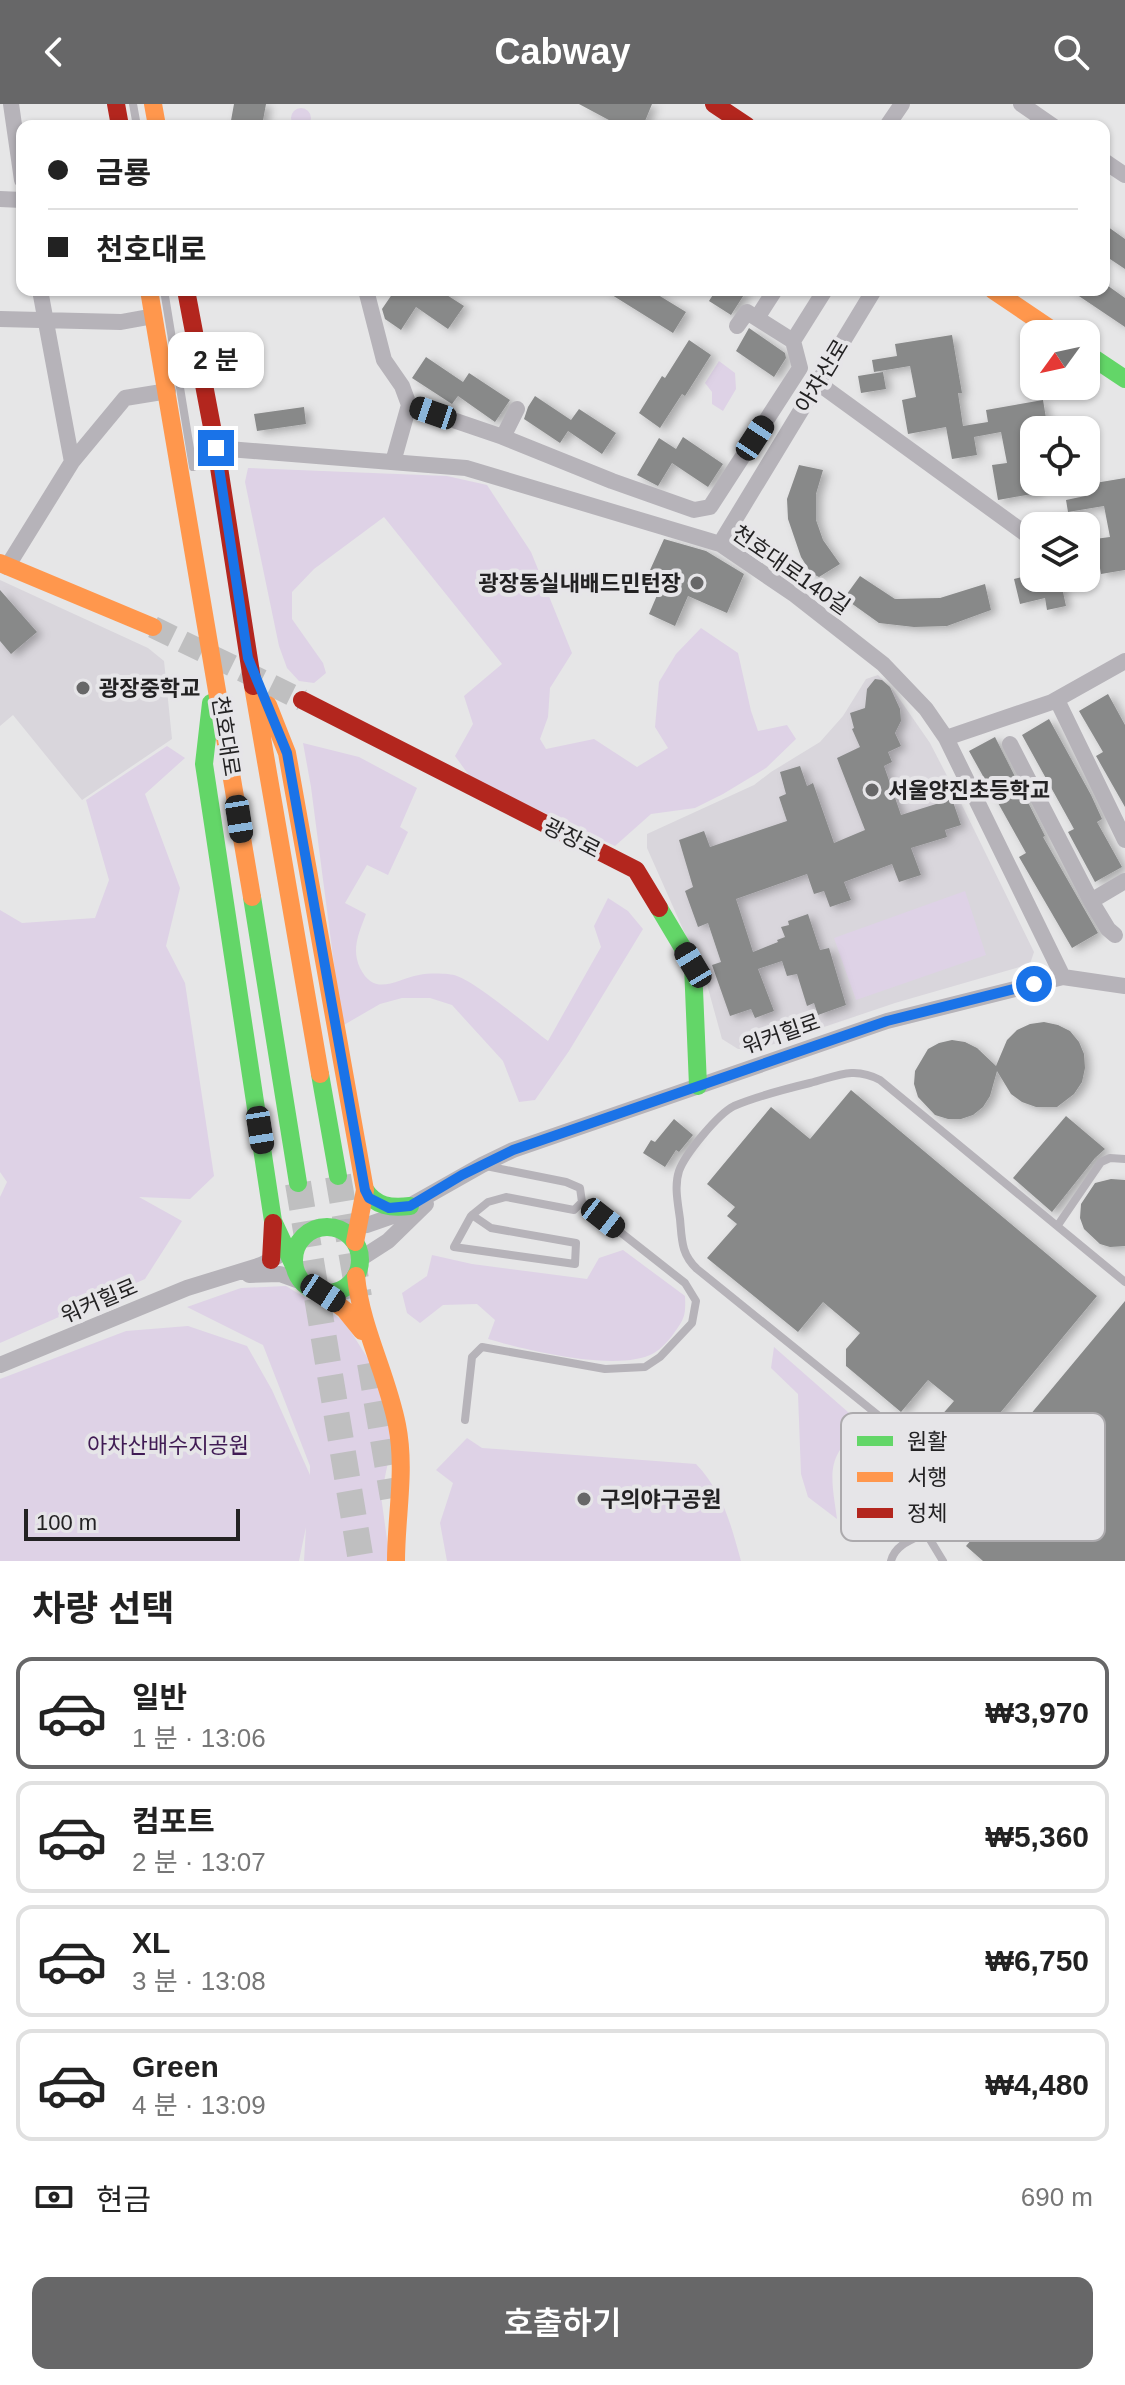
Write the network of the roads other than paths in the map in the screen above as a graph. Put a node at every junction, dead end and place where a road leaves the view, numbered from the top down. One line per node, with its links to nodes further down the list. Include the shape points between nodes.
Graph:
1 (11, 104): 6 (street)
2 (714, 104): 4 (main road)
3 (1021, 104): 5 (street)
4 (738, 120)
5 (1044, 120)
6 (16, 139)
7 (41, 296): 20 (street)
8 (150, 296): 16 (main road, 천호대로)
9 (165, 296): 33 (lane)
10 (187, 296): 30 (main road, 천호대로)
11 (368, 296): 27 (street, via 384,360)
12 (771, 296): 17 (street)
13 (821, 296): 22 (street)
14 (870, 296): 25 (street, 아차산로)
15 (1002, 296): 19 (main road)
16 (154, 316): 20 (street, via 121,322); 26 (main road, 천호대로)
17 (757, 318): 21 (street, via 747,312); 22 (street)
18 (0, 319): 20 (street)
19 (1037, 320)
20 (45, 321): 31 (street)
21 (737, 326)
22 (793, 341): 29 (street, via 800,368 710,507 694,510)
23 (1100, 362): 24 (main road)
24 (1125, 379)
25 (818, 383): 35 (street); 36 (street, 아차산로)
26 (168, 391): 31 (street, via 125,398); 38 (main road, 천호대로)
27 (409, 405): 29 (street); 32 (street)
28 (517, 409): 29 (street)
29 (503, 437)
30 (216, 448): 32 (street, 천호대로140길); 40 (main road, 천호대로)
31 (72, 462): 37 (street)
32 (393, 462): 36 (street, 천호대로140길, via 466,468)
33 (195, 484)
34 (200, 527): 38 (lane)
35 (1020, 530)
36 (720, 544): 45 (street, 천호대로140길, via 883,664)
37 (4, 565): 39 (main road)
38 (208, 625): 42 (main road, 천호대로)
39 (153, 627)
40 (248, 658): 57 (main road, 천호대로); 59 (main road, via 287,753)
41 (1125, 661): 44 (street)
42 (215, 668): 58 (main road, 천호대로); 65 (main road, via 204,764 273,1221)
43 (302, 700): 53 (main road, 광장로, via 636,870 693,965)
44 (1057, 700): 45 (street); 47 (street)
45 (946, 738): 51 (street, 천호대로140길)
46 (1010, 744): 49 (street)
47 (1125, 840)
48 (1125, 881): 49 (street)
49 (1091, 901): 50 (street)
50 (1115, 935)
51 (1063, 977): 52 (street, 워커힐로); 53 (street, 워커힐로, via 887,1021)
52 (1125, 986)
53 (698, 1086): 55 (street, 워커힐로)
54 (1125, 1159): 63 (lane, via 1101,1162)
55 (482, 1165): 56 (street, 워커힐로); 60 (lane, via 566,1182 580,1188)
56 (462, 1175): 61 (street, 워커힐로); 64 (street, 워커힐로, via 388,1241)
57 (338, 1176)
58 (298, 1183)
59 (365, 1190): 61 (main road, via 389,1208); 64 (main road)
60 (582, 1202): 62 (lane, via 574,1210 506,1197 488,1202); 72 (lane, via 685,1283 696,1301 692,1323 645,1367 605,1369 482,1347 472,1357)
61 (410, 1206): 64 (street, 워커힐로, via 390,1217)
62 (472, 1216): 62 (lane, via 454,1247 575,1264 576,1243 491,1228)
63 (1058, 1225): 67 (lane); 71 (lane, via 868,1073 855,1071 773,1093 733,1107 714,1124 679,1170 684,1254)
64 (358, 1251): 65 (main road, via 336,1228 318,1228); 68 (main road, via 339,1292); 69 (main road, via 360,1306)
65 (291, 1262): 66 (street, 워커힐로); 66 (street, 워커힐로, via 280,1274); 68 (main road, via 313,1290)
66 (215, 1279): 70 (street, 워커힐로)
67 (1125, 1282)
68 (323, 1293): 69 (main road, via 352,1318)
69 (377, 1355): 75 (main road, via 400,1447)
70 (0, 1365)
71 (875, 1413)
72 (465, 1420)
73 (909, 1541): 76 (lane, via 893,1552)
74 (931, 1541): 77 (lane)
75 (396, 1561)
76 (891, 1561)
77 (943, 1561)

